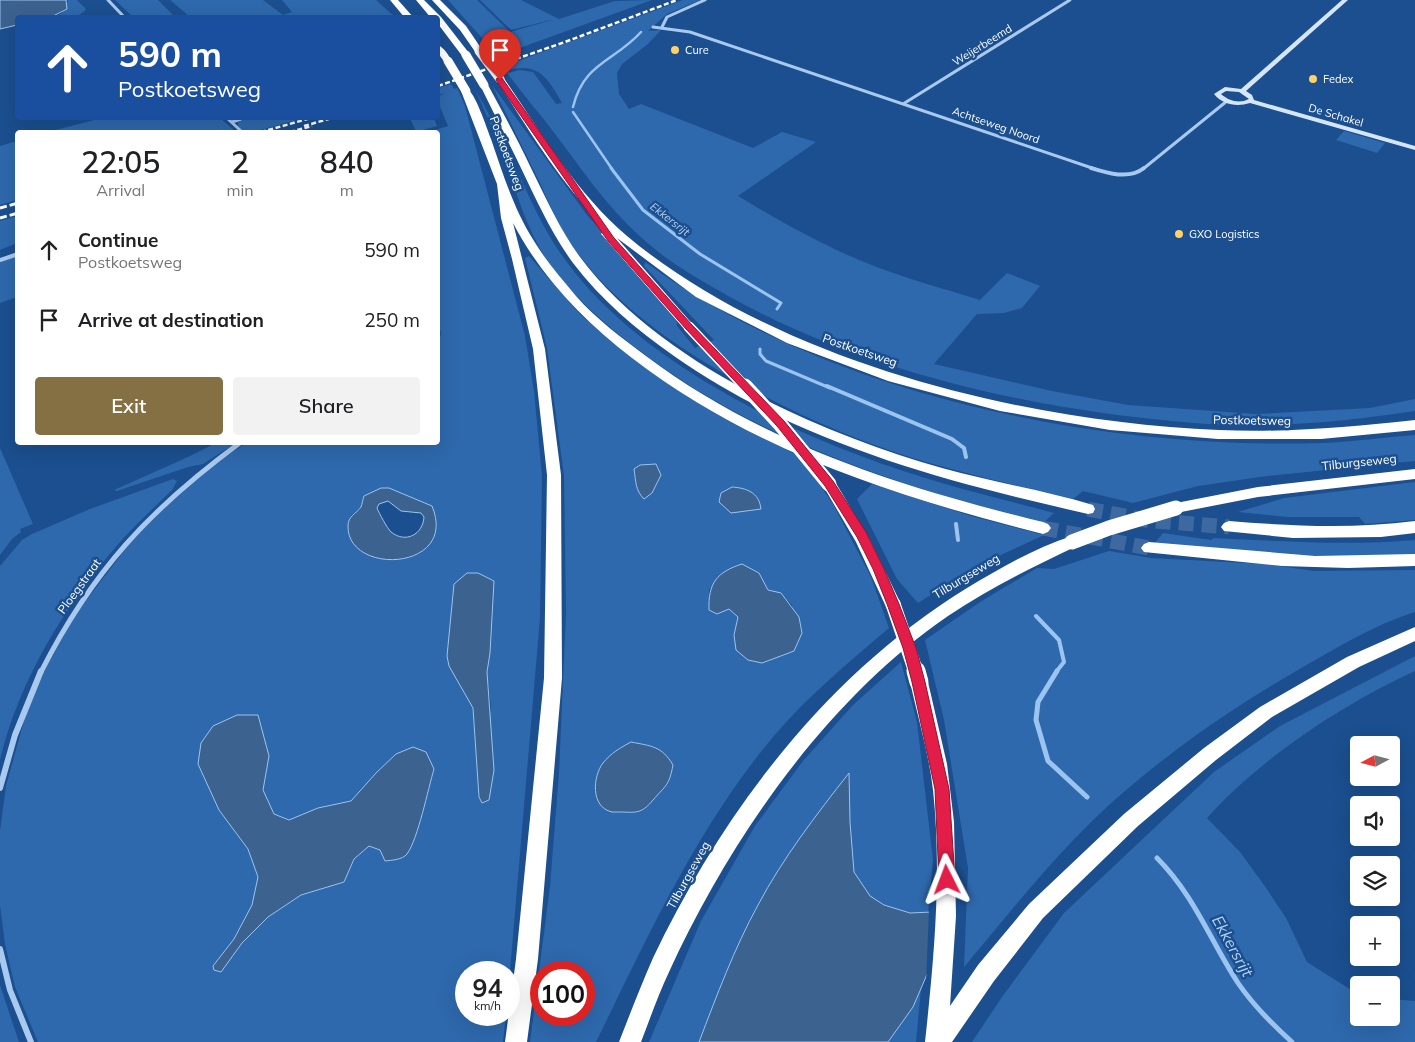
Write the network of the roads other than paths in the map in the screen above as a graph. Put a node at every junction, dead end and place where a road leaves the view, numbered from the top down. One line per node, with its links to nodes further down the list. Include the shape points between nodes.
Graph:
1 (108, 0): 10 (street)
2 (387, 0): 9 (highway)
3 (394, 0): 9 (highway)
4 (420, 0): 11 (highway, Postkoetsweg)
5 (436, 0): 26 (highway, Postkoetsweg, bridge, via 463,28)
6 (705, 0): 14 (street, via 667,16)
7 (1070, 0): 19 (street, Weijerbeemd)
8 (1346, 0): 16 (street)
9 (407, 14)
10 (122, 15)
11 (434, 15)
12 (440, 22): 32 (highway, Postkoetsweg, bridge, via 484,85 550,220 570,251 613,301 640,325 710,375 775,409 847,440 978,484)
13 (653, 27): 14 (street, Achtseweg Noord)
14 (662, 27): 19 (street, Achtseweg Noord, via 690,32)
15 (440, 51): 25 (highway, Postkoetsweg, bridge, via 478,116)
16 (1242, 91): 17 (street, via 1225,89 1218,92); 18 (street, via 1251,97)
17 (1227, 101): 18 (street, De Schakel); 19 (street, Achtseweg Noord, via 1140,171 1119,174 1098,170)
18 (1251, 101): 24 (street, De Schakel)
19 (903, 104)
20 (230, 120): 22 (street)
21 (238, 120): 22 (street)
22 (232, 122): 23 (street)
23 (240, 130)
24 (1415, 148)
25 (501, 185): 35 (highway, Postkoetsweg, via 530,243 560,283 587,312 651,366 693,394 744,423 840,468 893,487); 42 (highway, via 506,218 539,349 554,476 553,678 527,959)
26 (588, 205): 29 (highway, Postkoetsweg, via 656,265 741,318 859,367 945,392 1040,414 1196,433 1318,435); 44 (highway, bridge, via 611,240 780,424 829,484 862,535 893,604 919,682 942,789 947,880)
27 (15, 255): 28 (street)
28 (0, 260)
29 (1415, 426)
30 (237, 445): 39 (street, Ploegstraat, via 193,476 153,514 98,575 70,614 22,710)
31 (1415, 474): 43 (highway, Tilburgseweg, bridge, via 1258,492 1176,508 1072,542 965,596 872,666 827,710 785,762 734,831 666,955)
32 (1088, 509)
33 (1229, 527): 34 (highway, via 1293,532 1381,531)
34 (1415, 527)
35 (1043, 528)
36 (1150, 548): 37 (highway, via 1299,562)
37 (1415, 560)
38 (1415, 634): 44 (highway, via 1353,662 1266,712 1131,820 1036,911 986,973)
39 (0, 788)
40 (0, 949): 41 (street, via 10,990)
41 (30, 1042)
42 (516, 1042)
43 (630, 1042)
44 (938, 1042)

